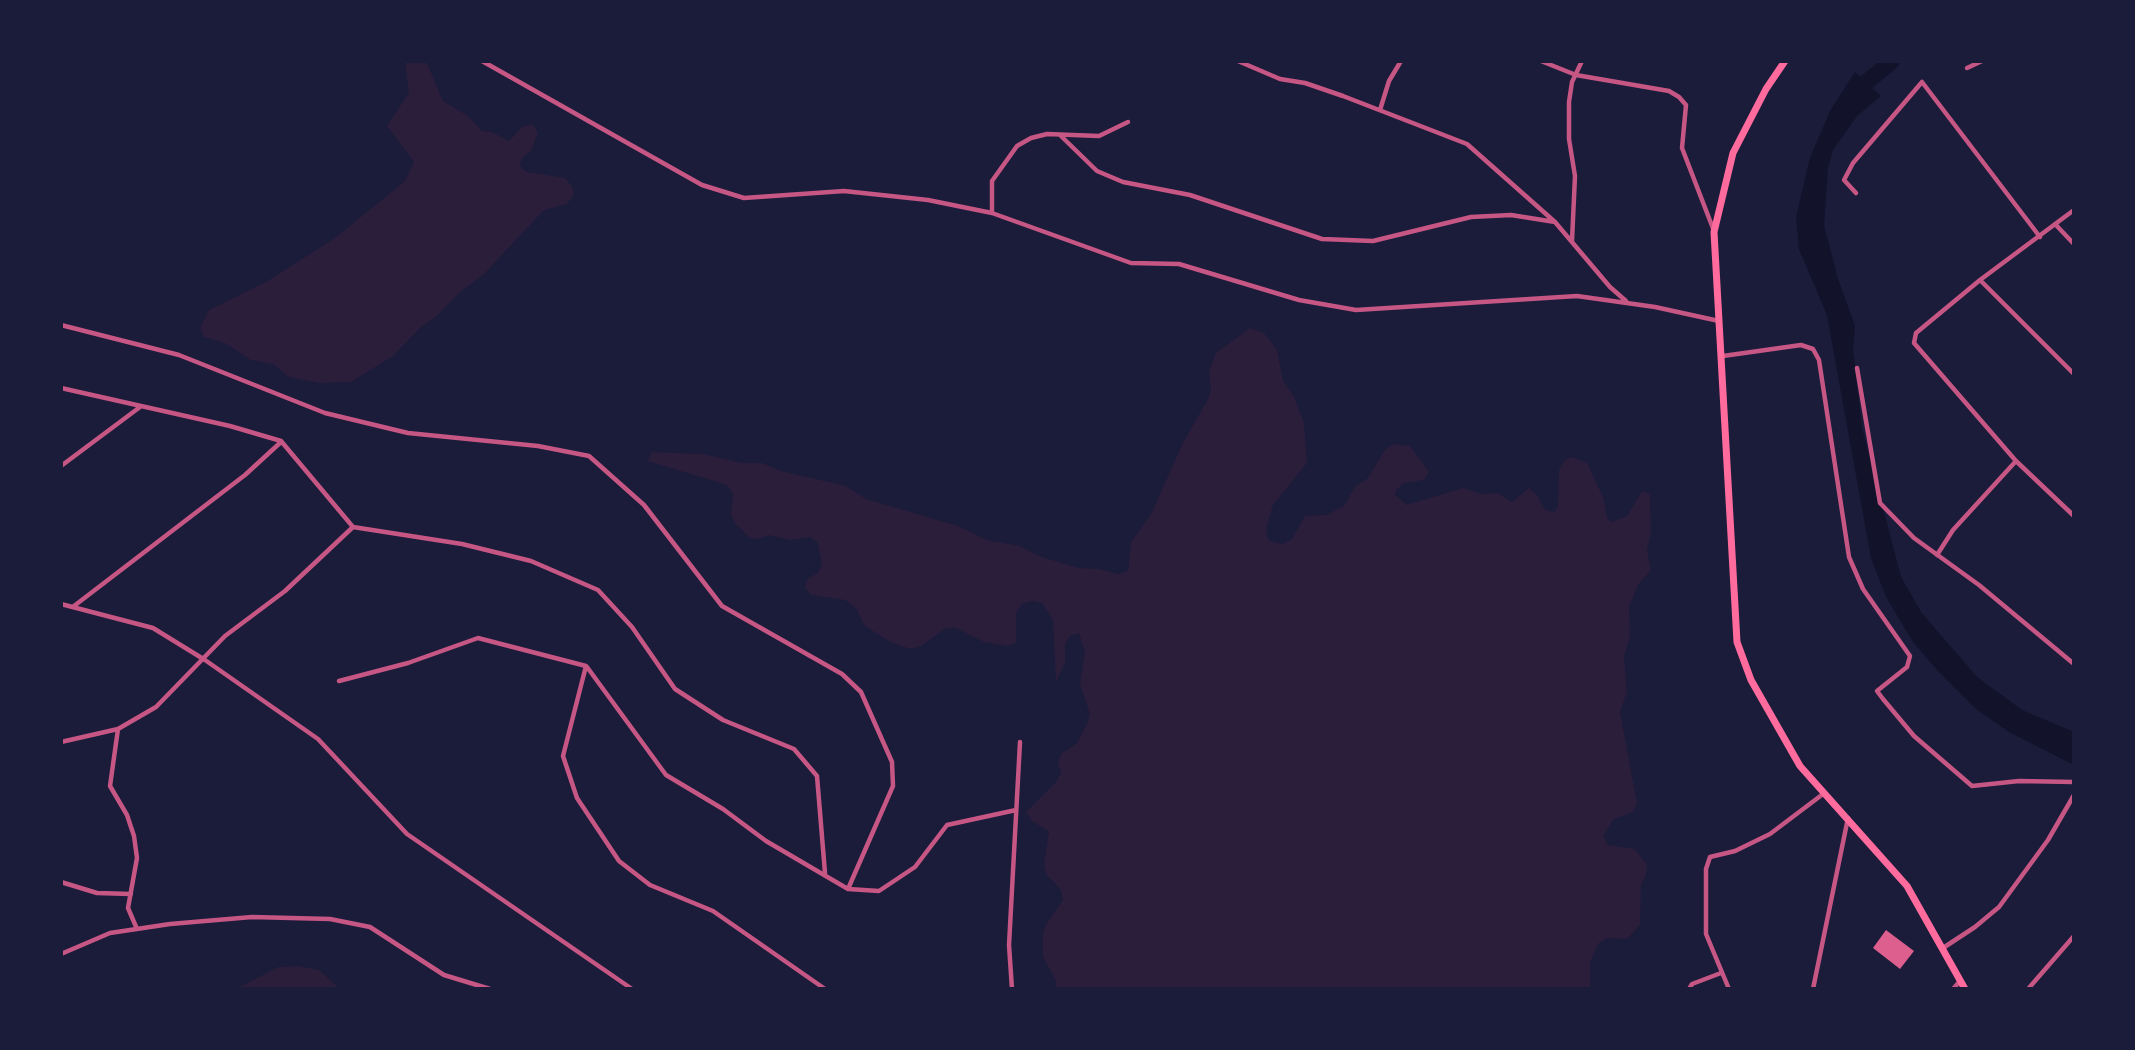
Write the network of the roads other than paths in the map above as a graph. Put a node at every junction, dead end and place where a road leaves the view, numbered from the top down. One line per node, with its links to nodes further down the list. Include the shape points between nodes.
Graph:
1 (482, 61): 15 (street, via 702,185 727,194 744,198 844,191 928,200)
2 (1238, 61): 10 (street)
3 (1401, 61): 10 (street, via 1388,81)
4 (1541, 61): 9 (street)
5 (1582, 61): 9 (street)
6 (1785, 61): 18 (main road, via 1733,153)
7 (1982, 61): 8 (street)
8 (1968, 68)
9 (1576, 75): 18 (street, via 1670,91 1679,97 1686,105 1682,148); 20 (street, via 1569,120 1575,176)
10 (1380, 110): 16 (street, via 1467,144)
11 (1128, 122): 12 (street, via 1099,136)
12 (1061, 136): 15 (street, via 1031,138 1017,146 992,181); 16 (street, via 1097,171 1124,182 1190,195 1322,239 1373,241 1471,217 1511,215)
13 (1856, 193): 19 (street, via 1844,180 1853,163 1922,82)
14 (2074, 210): 17 (street)
15 (992, 214): 23 (street, via 1131,263 1179,264 1298,300 1356,310 1577,296)
16 (1555, 222): 20 (street)
17 (2055, 224): 19 (street); 21 (street)
18 (1714, 232): 24 (main road)
19 (2040, 237): 22 (street)
20 (1572, 241): 23 (street, via 1609,288)
21 (2074, 244)
22 (1980, 280): 28 (street); 32 (street, via 1916,333 1914,343)
23 (1627, 302): 24 (street)
24 (1719, 321): 26 (main road)
25 (61, 325): 53 (street, via 179,355 325,413 408,433 589,456 644,505 722,606 842,674 861,692 892,762 893,786)
26 (1723, 356): 46 (street, via 1801,345 1813,349 1819,360 1849,557 1863,589 1910,656 1907,667 1877,691 1883,699 1914,736 1972,786); 47 (main road, via 1739,651 1800,766)
27 (1857, 368): 36 (street, via 1880,503 1891,518)
28 (2074, 374)
29 (61, 388): 30 (street)
30 (140, 406): 31 (street); 33 (street)
31 (281, 441): 35 (street); 38 (street, via 245,475)
32 (2015, 461): 34 (street); 36 (street, via 1953,530)
33 (61, 466)
34 (2074, 516)
35 (353, 527): 39 (street, via 285,591 226,636); 51 (street, via 462,544 531,561 598,590 632,627 674,689 723,720 794,749 817,776)
36 (1937, 555): 40 (street)
37 (61, 604): 38 (street)
38 (74, 606): 39 (street, via 153,628)
39 (205, 660): 43 (street, via 156,708); 62 (street, via 318,738 407,834)
40 (2074, 663)
41 (586, 666): 42 (street, via 478,638); 51 (street, via 666,775 766,841); 63 (street, via 563,756 577,798 619,861 650,885 713,911)
42 (338, 681)
43 (118, 729): 44 (street); 54 (street, via 110,786 134,836 137,858)
44 (61, 742)
45 (1020, 742): 49 (street)
46 (2074, 782)
47 (1823, 794): 50 (main road); 59 (street, via 1770,834 1710,857 1706,934)
48 (2074, 795): 57 (street, via 1999,907)
49 (1016, 810): 53 (street, via 947,825 915,867 879,891); 64 (street, via 1009,944)
50 (1847, 818): 57 (main road, via 1907,886); 67 (street)
51 (825, 873): 53 (street)
52 (61, 882): 54 (street, via 97,893)
53 (848, 889)
54 (131, 894): 55 (street, via 128,908)
55 (136, 929): 58 (street, via 110,933); 61 (street, via 252,917 330,919 370,927 444,975)
56 (2074, 936): 70 (street)
57 (1943, 948): 60 (main road)
58 (61, 954)
59 (1721, 973): 65 (street); 66 (street)
60 (1960, 981): 68 (street); 69 (main road)
61 (490, 989)
62 (632, 989)
63 (825, 989)
64 (1012, 989)
65 (1689, 989)
66 (1729, 989)
67 (1813, 989)
68 (1953, 989)
69 (1965, 989)
70 (2028, 989)

